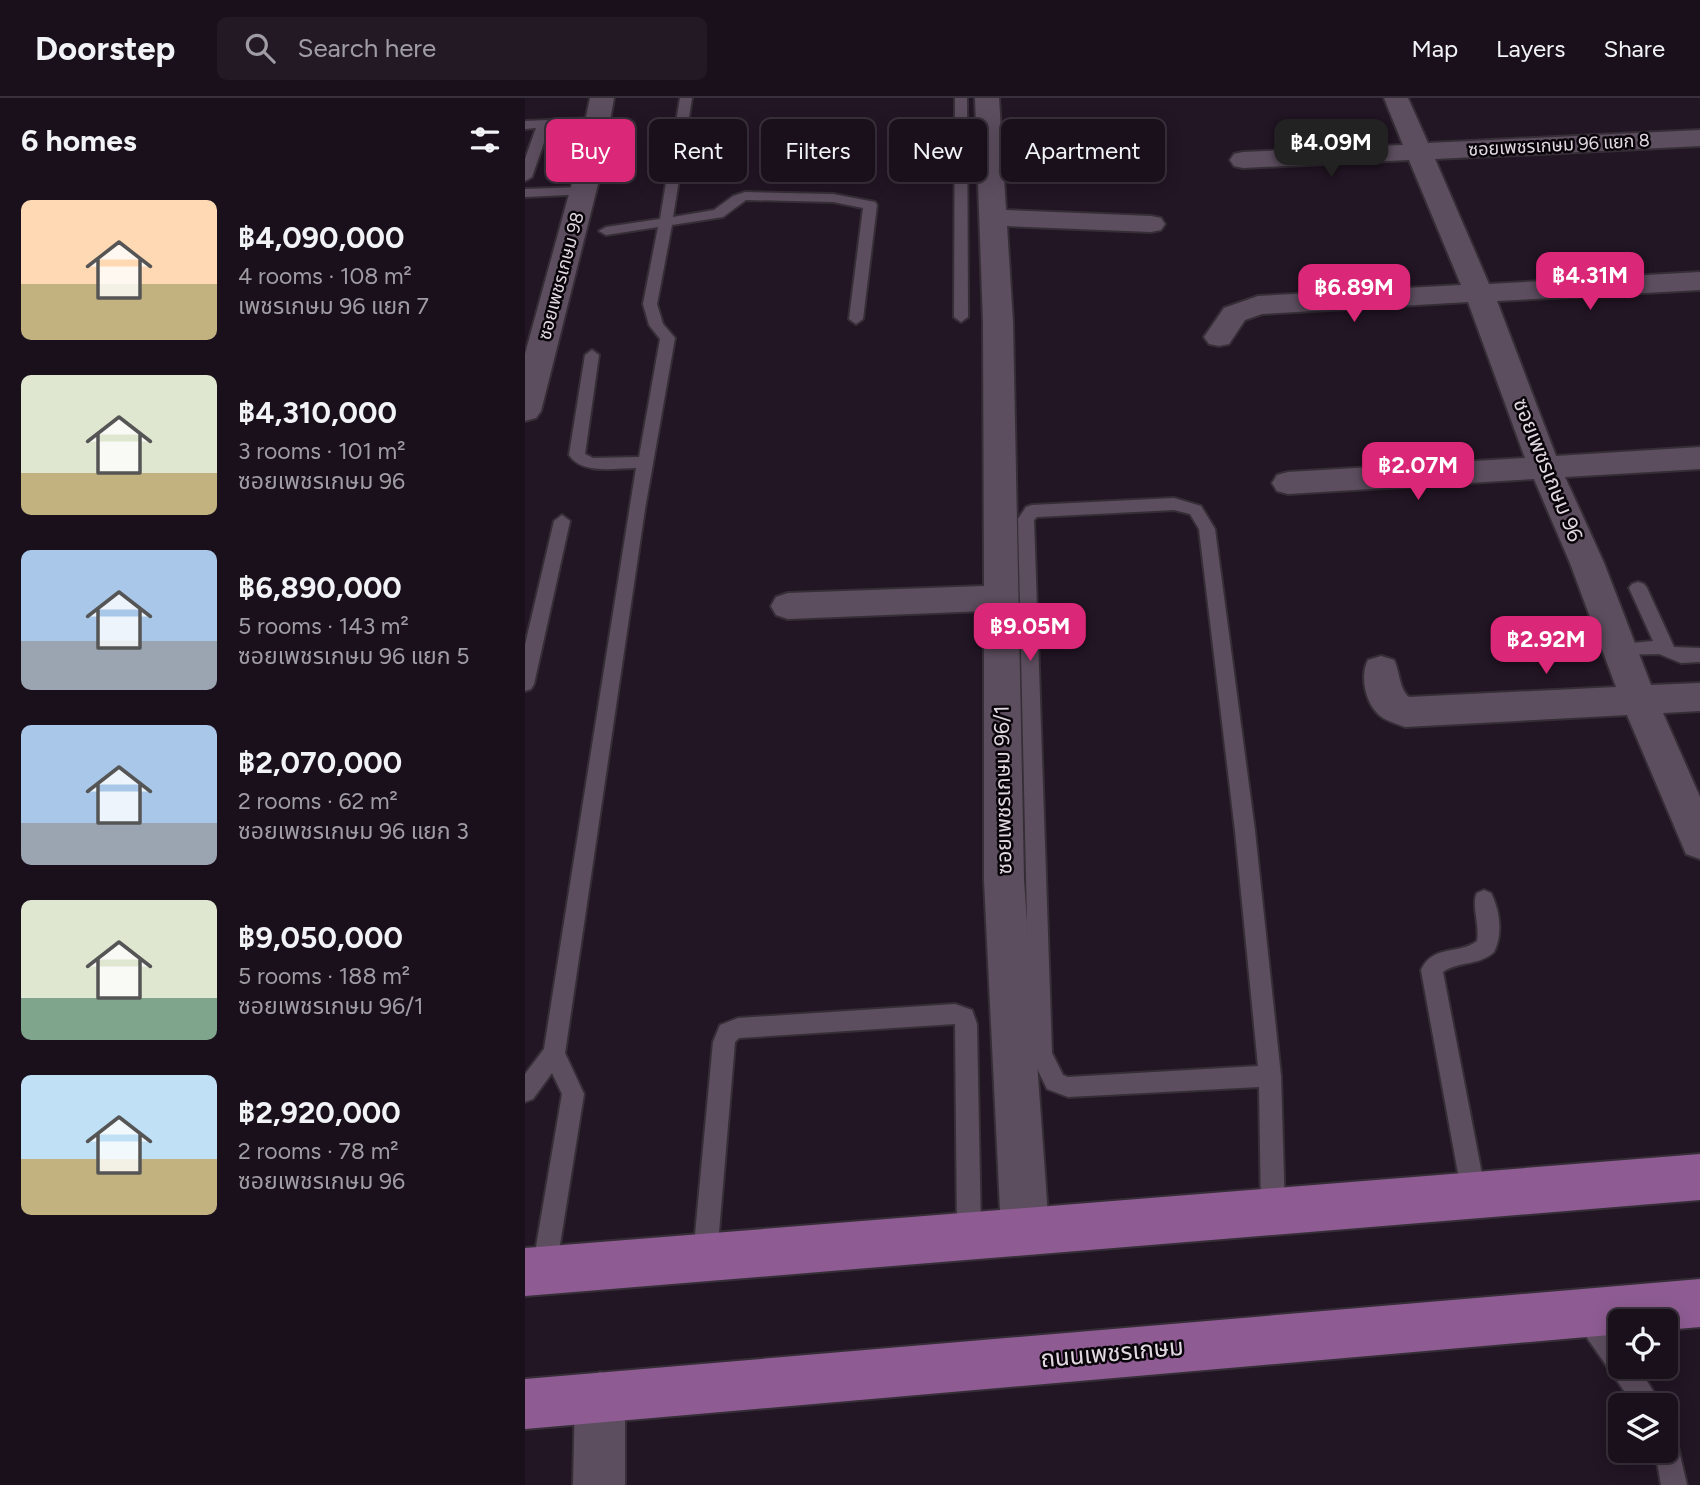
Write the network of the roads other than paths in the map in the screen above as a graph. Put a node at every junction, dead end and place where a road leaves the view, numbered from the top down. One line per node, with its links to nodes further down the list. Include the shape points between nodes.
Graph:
1 (686, 98): 15 (lane)
2 (961, 98): 20 (lane)
3 (987, 98): 14 (street, ซอยเพชรเกษม 96/1)
4 (1396, 98): 9 (street, ซอยเพชรเกษม 96)
5 (599, 110): 7 (lane); 12 (street, ซอยเพชรเกษม 98)
6 (525, 125): 7 (lane)
7 (544, 125): 11 (lane)
8 (1700, 138): 9 (street, ซอยเพชรเกษม 96 แยก 8)
9 (1417, 151): 10 (street, ซอยเพชรเกษม 96 แยก 8); 19 (street, ซอยเพชรเกษม 96)
10 (1243, 160)
11 (525, 177)
12 (583, 191): 13 (lane); 24 (street, ซอยเพชรเกษม 98)
13 (525, 193)
14 (993, 218): 16 (street); 31 (street, ซอยเพชรเกษม 96/1)
15 (666, 221): 17 (lane); 21 (lane, via 718,215 745,196 833,198 870,205); 26 (lane, via 650,304 656,325 668,338)
16 (1151, 224)
17 (606, 230)
18 (1700, 281): 19 (street)
19 (1478, 293): 22 (street, via 1258,304 1234,314); 27 (street, ซอยเพชรเกษม 96)
20 (961, 317)
21 (856, 319)
22 (1220, 337)
23 (592, 355): 26 (lane, via 577,455 592,463)
24 (525, 411)
25 (1700, 458): 27 (street)
26 (646, 462): 42 (lane)
27 (1545, 468): 28 (street); 34 (street, ซอยเพชรเกษม 96, via 1587,563)
28 (1288, 483)
29 (562, 522): 37 (lane)
30 (1638, 588): 33 (lane)
31 (1001, 598): 32 (street); 48 (street, ซอยเพชรเกษม 96/1, via 1004,880)
32 (788, 606)
33 (1663, 647): 34 (lane); 35 (lane, via 1673,655)
34 (1618, 650): 39 (street, ซอยเพชรเกษม 96)
35 (1700, 655)
36 (1381, 670): 39 (street, via 1388,703 1405,712)
37 (525, 684)
38 (1700, 697): 39 (street)
39 (1640, 701): 40 (street, ซอยเพชรเกษม 96)
40 (1700, 842)
41 (1484, 899): 46 (lane, via 1490,927 1487,946 1477,954 1441,960 1432,970)
42 (554, 1053): 44 (lane); 51 (lane, via 573,1094)
43 (1270, 1076): 43 (lane, via 1067,1087 1055,1082 1041,1054 1026,528 1027,514 1032,511 1174,505 1194,508 1203,515 1245,831); 47 (lane)
44 (525, 1092)
45 (1700, 1177): 46 (main road)
46 (1474, 1195): 47 (main road)
47 (1273, 1211): 48 (main road)
48 (1025, 1230): 49 (main road)
49 (969, 1234): 50 (main road); 50 (lane, via 964,1017 738,1028 728,1032 724,1042)
50 (705, 1256): 51 (main road)
51 (535, 1271)
52 (1700, 1303): 53 (main road, ถนนเพชรเกษม)
53 (1585, 1313): 54 (lane); 55 (main road, ถนนเพชรเกษม)
54 (1608, 1345)
55 (600, 1397): 56 (main road, ถนนเพชรเกษม); 58 (street)
56 (525, 1404)
57 (1670, 1463): 59 (lane)
58 (599, 1485)
59 (1674, 1485)

